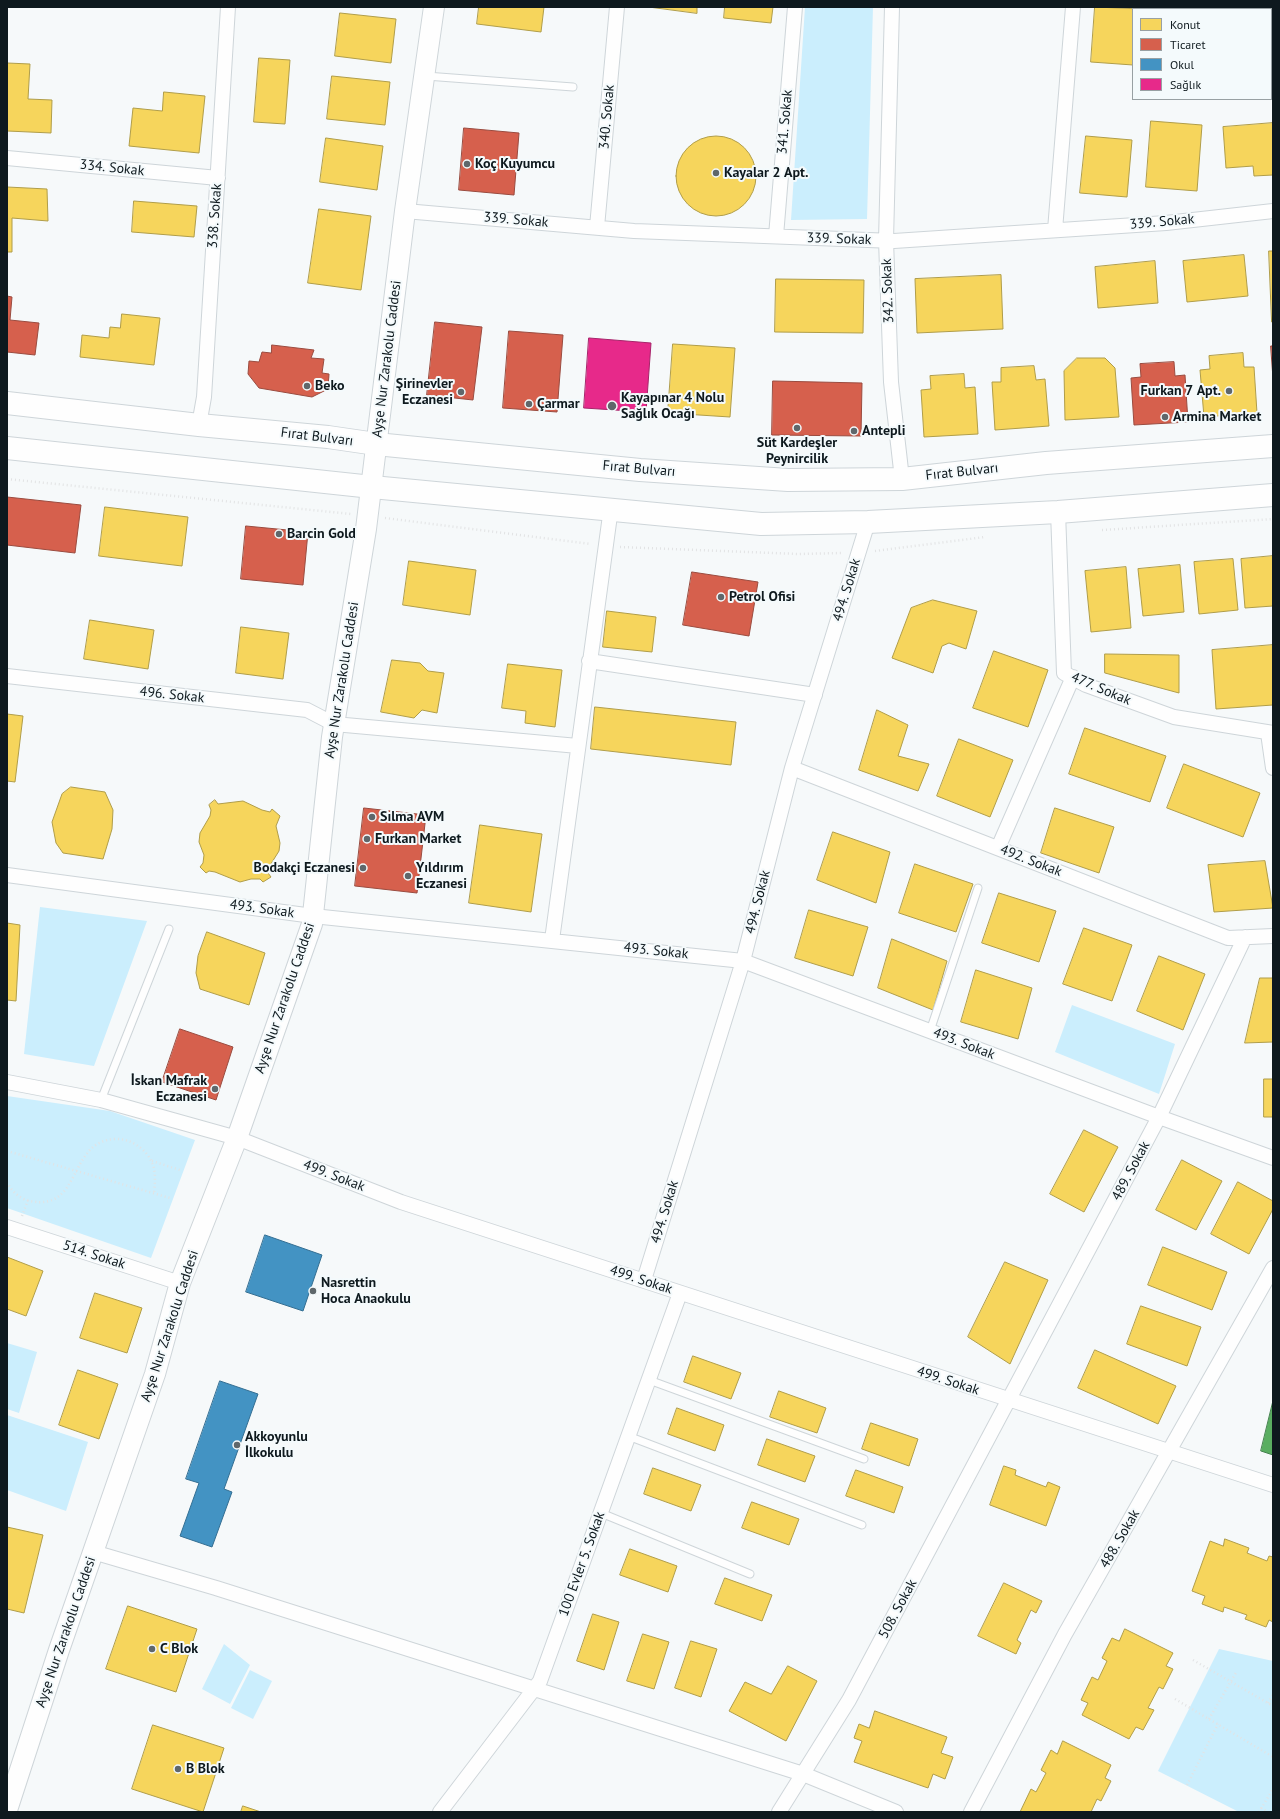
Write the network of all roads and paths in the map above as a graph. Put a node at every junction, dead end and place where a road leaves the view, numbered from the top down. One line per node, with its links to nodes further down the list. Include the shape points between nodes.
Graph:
1 (228, 7): 10 (street, 338. Sokak)
2 (434, 7): 7 (street, Ayşe Nur Zarakolu Caddesi)
3 (617, 7): 13 (street, 340. Sokak)
4 (795, 7): 15 (street, 341. Sokak)
5 (892, 7): 16 (street, 342. Sokak)
6 (1073, 7): 14 (street)
7 (424, 76): 8 (lane); 11 (street, Ayşe Nur Zarakolu Caddesi)
8 (574, 87)
9 (7, 158): 10 (street, 334. Sokak)
10 (218, 178): 18 (street, 338. Sokak, via 204,397)
11 (405, 211): 13 (street, 339. Sokak); 19 (street, Ayşe Nur Zarakolu Caddesi)
12 (1273, 212): 14 (street, 339. Sokak, via 1166,223)
13 (598, 227): 15 (street, 339. Sokak, via 634,232)
14 (1055, 230): 16 (street, 339. Sokak)
15 (776, 236): 16 (street, 339. Sokak)
16 (886, 240): 22 (street, 342. Sokak, via 891,382)
17 (7, 403): 18 (main road, Fırat Bulvarı)
18 (199, 425): 19 (main road, Fırat Bulvarı)
19 (376, 444): 22 (main road, Fırat Bulvarı, via 640,470 774,479); 23 (street, Ayşe Nur Zarakolu Caddesi)
20 (1273, 446): 22 (main road, Fırat Bulvarı, via 1046,463)
21 (7, 448): 23 (main road)
22 (902, 479)
23 (372, 487): 25 (main road); 32 (street, Ayşe Nur Zarakolu Caddesi)
24 (1273, 495): 26 (main road)
25 (611, 508): 27 (main road, via 761,524); 28 (street)
26 (1058, 512): 27 (main road); 30 (street, 477. Sokak, via 1064,673)
27 (868, 522): 31 (street, 494. Sokak)
28 (590, 661): 31 (street); 34 (street)
29 (7, 676): 32 (street, 496. Sokak, via 307,710)
30 (1073, 678): 33 (street, 477. Sokak, via 1174,718); 37 (street)
31 (815, 695): 35 (street, 494. Sokak)
32 (334, 724): 34 (street); 40 (street, Ayşe Nur Zarakolu Caddesi)
33 (1271, 733): 36 (street)
34 (578, 746): 44 (street)
35 (792, 768): 37 (street, 492. Sokak); 45 (street, 494. Sokak)
36 (1273, 768)
37 (998, 848): 43 (street, 492. Sokak, via 1228,938)
38 (7, 875): 40 (street, 493. Sokak)
39 (978, 888): 46 (lane)
40 (312, 916): 44 (street, 493. Sokak); 50 (street, Ayşe Nur Zarakolu Caddesi, via 312,924)
41 (168, 929): 48 (lane)
42 (1273, 936): 43 (street, 492. Sokak)
43 (1245, 937): 49 (street, 489. Sokak)
44 (552, 940): 45 (street, 493. Sokak)
45 (743, 961): 46 (street, 493. Sokak); 63 (street, 494. Sokak)
46 (930, 1031): 49 (street, 493. Sokak)
47 (7, 1082): 48 (street, 499. Sokak)
48 (100, 1100): 50 (street, 499. Sokak)
49 (1159, 1117): 52 (street, 493. Sokak); 67 (street, 489. Sokak)
50 (237, 1138): 63 (street, 499. Sokak, via 401,1202); 64 (street, Ayşe Nur Zarakolu Caddesi)
51 (7, 1152): 55 (path)
52 (1273, 1158)
53 (151, 1161): 54 (path); 55 (path, via 146,1153 132,1142 110,1139 90,1149); 57 (path, via 156,1171)
54 (180, 1170)
55 (76, 1171): 57 (path); 59 (path, via 62,1194 48,1200)
56 (7, 1182): 59 (path, via 18,1196)
57 (154, 1192): 58 (path)
58 (170, 1198)
59 (28, 1200): 60 (path)
60 (22, 1216)
61 (7, 1227): 64 (street, 514. Sokak)
62 (1273, 1268): 69 (street, 488. Sokak)
63 (644, 1280): 65 (street, 499. Sokak)
64 (180, 1283): 74 (street, Ayşe Nur Zarakolu Caddesi, via 155,1374)
65 (680, 1293): 66 (street, 100 Evler 5. Sokak); 67 (street, 499. Sokak)
66 (649, 1380): 68 (street, 100 Evler 5. Sokak); 70 (lane)
67 (1008, 1400): 69 (street, 499. Sokak); 87 (street, 508. Sokak, via 849,1700)
68 (628, 1436): 72 (street, 100 Evler 5. Sokak); 73 (lane)
69 (1171, 1451): 71 (street, 499. Sokak); 95 (street, 488. Sokak, via 1065,1634)
70 (864, 1459)
71 (1273, 1485)
72 (601, 1513): 75 (lane); 79 (street, 100 Evler 5. Sokak, via 540,1681)
73 (862, 1525)
74 (93, 1552): 79 (street); 91 (street, Ayşe Nur Zarakolu Caddesi)
75 (750, 1574)
76 (1193, 1660): 78 (path)
77 (1237, 1671): 78 (path)
78 (1231, 1681): 82 (path); 84 (path)
79 (534, 1688): 87 (street); 92 (street, 100 Evler 5. Sokak)
80 (1273, 1695): 82 (path)
81 (1175, 1699): 84 (path)
82 (1268, 1703): 83 (path)
83 (1273, 1706)
84 (1209, 1719): 85 (path)
85 (1218, 1724): 86 (path); 88 (path)
86 (1273, 1757)
87 (803, 1774): 93 (street, 508. Sokak); 94 (street)
88 (1187, 1785)
89 (1273, 1789): 90 (path)
90 (1261, 1808): 96 (path); 97 (path)
91 (7, 1810)
92 (440, 1812)
93 (779, 1812)
94 (896, 1812)
95 (971, 1812)
96 (1259, 1812)
97 (1268, 1812)

